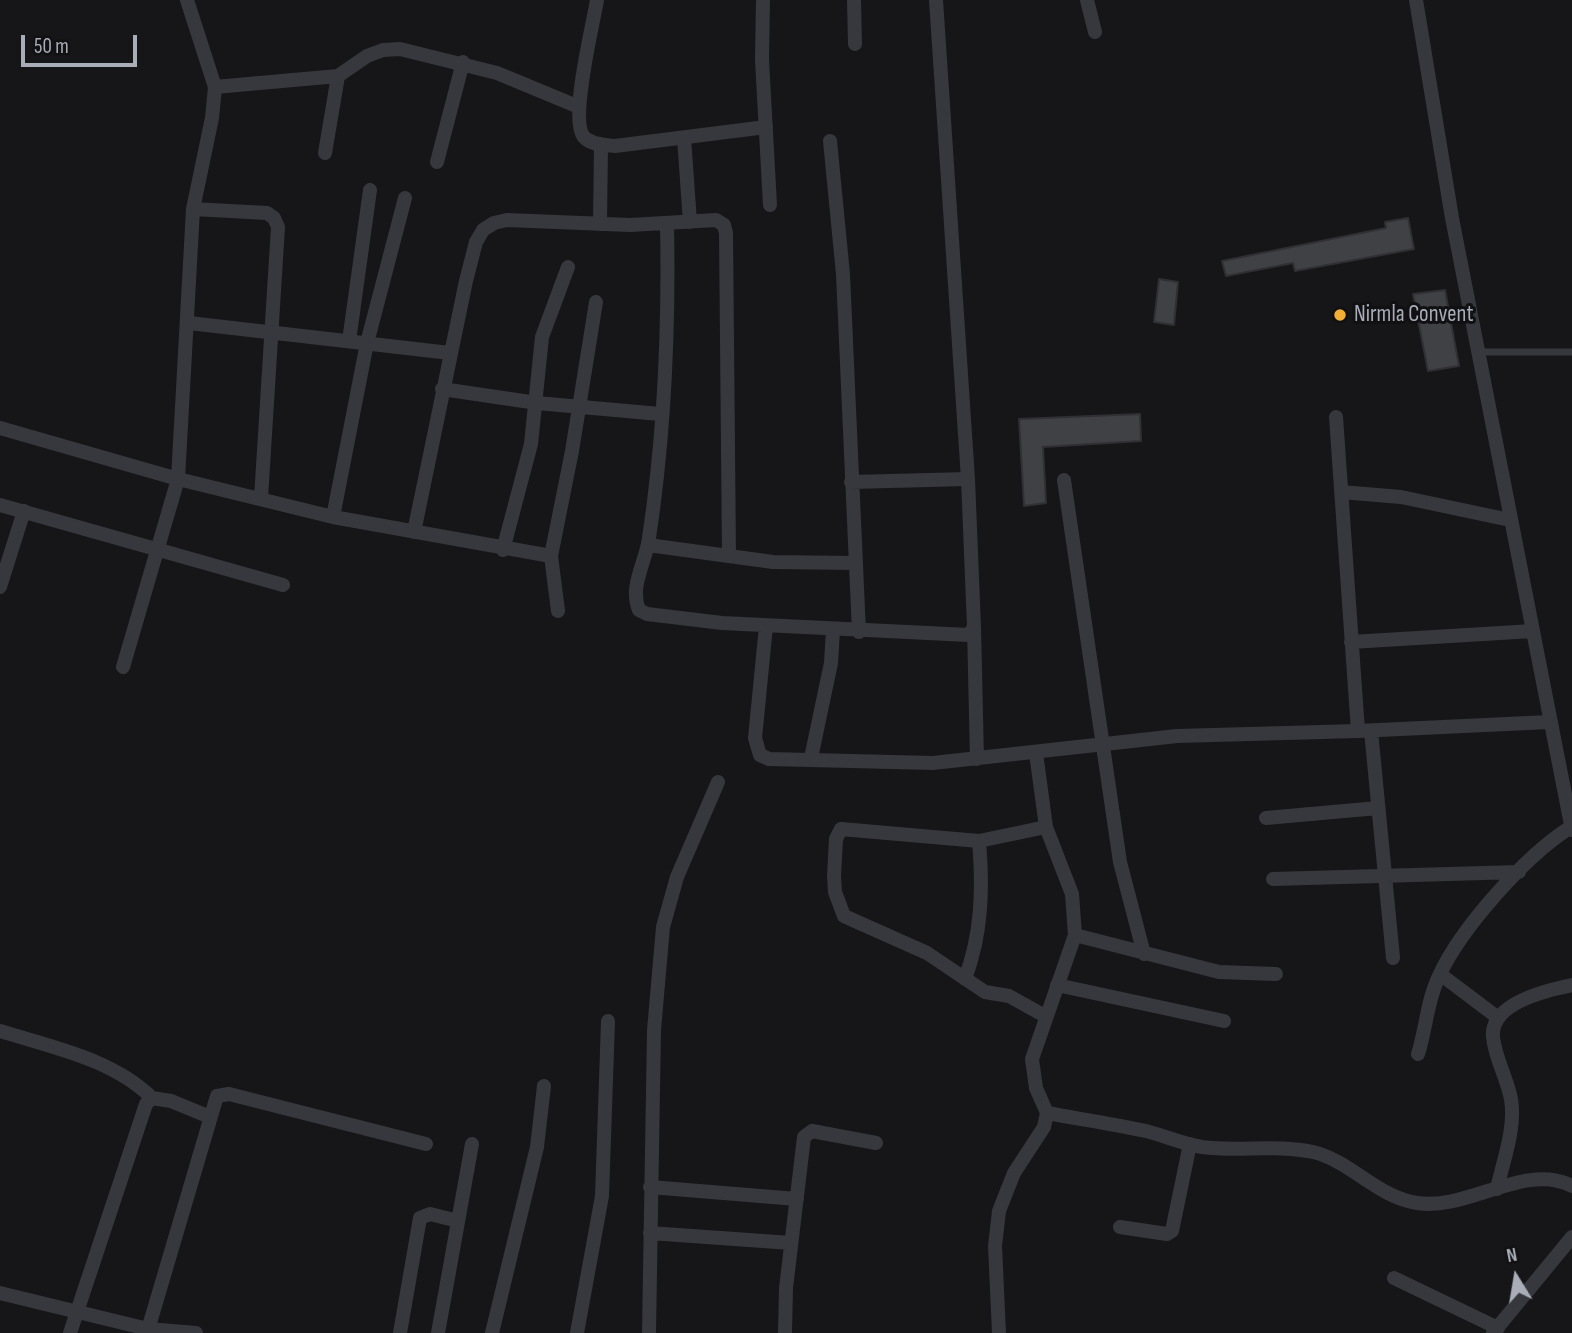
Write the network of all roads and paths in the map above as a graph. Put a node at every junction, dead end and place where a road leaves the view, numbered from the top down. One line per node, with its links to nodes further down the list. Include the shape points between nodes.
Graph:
1 (187, 0): 12 (street)
2 (597, 0): 13 (street)
3 (763, 0): 14 (street)
4 (854, 0): 9 (street)
5 (936, 0): 43 (street)
6 (1087, 0): 8 (street)
7 (1416, 0): 33 (street)
8 (1095, 32)
9 (855, 44)
10 (463, 62): 11 (street, via 400,49 383,50); 13 (street, via 532,85); 19 (street)
11 (338, 76): 12 (street); 18 (street)
12 (215, 87): 23 (street)
13 (579, 107): 17 (street, via 579,128 585,138)
14 (766, 127): 15 (street); 22 (street)
15 (684, 138): 17 (street); 24 (street)
16 (830, 141): 45 (street, via 842,274)
17 (601, 145): 26 (street)
18 (325, 153)
19 (437, 162)
20 (370, 190): 31 (street)
21 (405, 198): 32 (street)
22 (770, 205)
23 (193, 209): 29 (street); 30 (street, via 267,213 274,218 278,227)
24 (690, 222): 25 (street); 57 (street, via 716,220 726,233)
25 (667, 223): 26 (street); 39 (street)
26 (600, 224): 35 (street, via 507,220 483,230 476,242)
27 (568, 267): 37 (street, via 542,337)
28 (596, 302): 38 (street)
29 (189, 323): 30 (street); 42 (street)
30 (270, 330): 31 (street); 47 (street)
31 (349, 341): 32 (street)
32 (367, 344): 35 (street); 50 (street)
33 (1478, 352): 34 (lane); 51 (street)
34 (1572, 352)
35 (450, 353): 36 (street)
36 (442, 389): 37 (street); 52 (street)
37 (537, 402): 38 (street); 54 (street)
38 (579, 407): 39 (street); 56 (street)
39 (660, 414): 53 (street)
40 (1336, 417): 46 (street)
41 (0, 428): 42 (street)
42 (178, 479): 47 (street); 55 (street)
43 (968, 479): 45 (street); 63 (street)
44 (1065, 480): 71 (street)
45 (851, 482): 58 (street)
46 (1342, 492): 51 (street, via 1401,497); 67 (street)
47 (261, 498): 50 (street)
48 (0, 505): 49 (street)
49 (24, 511): 55 (street); 60 (street)
50 (333, 517): 52 (street)
51 (1510, 520): 65 (street)
52 (414, 532): 54 (street)
53 (648, 545): 57 (street); 62 (street, via 636,588 639,610)
54 (503, 550): 56 (street)
55 (159, 551): 59 (street); 68 (street)
56 (551, 556): 61 (street)
57 (729, 556): 58 (street, via 772,562)
58 (855, 563): 66 (street)
59 (283, 585)
60 (0, 587)
61 (558, 611)
62 (766, 626): 64 (street); 73 (street, via 755,749 769,759)
63 (974, 628): 66 (street, via 969,635 959,636); 74 (street)
64 (833, 630): 66 (street); 73 (street, via 831,663)
65 (1533, 631): 67 (street); 69 (street)
66 (859, 632)
67 (1351, 642): 70 (street)
68 (122, 667)
69 (1549, 722): 70 (street); 79 (street)
70 (1365, 731): 71 (street, via 1245,732); 76 (street)
71 (1103, 743): 72 (street); 85 (street, via 1120,862)
72 (1036, 753): 74 (street); 78 (street)
73 (811, 758): 74 (street, via 880,762)
74 (977, 759)
75 (718, 782): 107 (street, via 677,877 663,927 654,1030)
76 (1378, 808): 77 (street); 82 (street)
77 (1266, 818)
78 (1046, 827): 80 (street); 84 (street, via 1072,894)
79 (1572, 828): 81 (street, via 1543,847)
80 (979, 841): 89 (street, via 982,902); 89 (street, via 849,828 841,829 836,839 835,892 844,916 927,953)
81 (1519, 872): 82 (street); 88 (street, via 1481,913)
82 (1384, 874): 83 (street); 86 (street)
83 (1273, 879)
84 (1075, 935): 85 (street); 90 (street)
85 (1144, 954): 87 (street, via 1219,972)
86 (1393, 958)
87 (1276, 974)
88 (1440, 974): 93 (street); 97 (street)
89 (965, 979): 92 (street)
90 (1057, 985): 92 (street); 95 (street)
91 (1572, 985): 93 (street, via 1523,1000)
92 (1045, 1016): 100 (street, via 1032,1059)
93 (1497, 1017): 108 (street, via 1493,1040 1512,1118)
94 (608, 1021): 125 (street, via 602,1196)
95 (1224, 1021)
96 (0, 1031): 99 (street, via 83,1057 125,1076)
97 (1418, 1055)
98 (544, 1086): 124 (street, via 537,1147)
99 (152, 1098): 101 (street); 117 (street, via 143,1113)
100 (1046, 1113): 105 (street); 128 (street, via 1044,1127 1009,1183 999,1211 995,1287)
101 (210, 1117): 103 (street, via 217,1096 229,1094); 119 (street)
102 (876, 1143): 109 (street, via 807,1133)
103 (426, 1144)
104 (472, 1144): 110 (street)
105 (1190, 1144): 108 (street, via 1314,1152 1417,1203 1468,1198); 111 (street, via 1172,1231)
106 (1572, 1186): 108 (street, via 1537,1180)
107 (650, 1187): 109 (street); 112 (street)
108 (1497, 1189)
109 (797, 1199): 114 (street)
110 (458, 1221): 122 (street, via 430,1214 420,1218); 123 (street)
111 (1120, 1227)
112 (650, 1233): 114 (street); 126 (street)
113 (1572, 1237): 118 (street)
114 (791, 1243): 127 (street)
115 (1394, 1278): 118 (street)
116 (0, 1293): 117 (street)
117 (77, 1315): 119 (street); 120 (street)
118 (1496, 1330)
119 (147, 1331): 121 (street)
120 (70, 1333)
121 (196, 1333)
122 (400, 1333)
123 (438, 1333)
124 (492, 1333)
125 (578, 1333)
126 (649, 1333)
127 (782, 1333)
128 (999, 1333)

